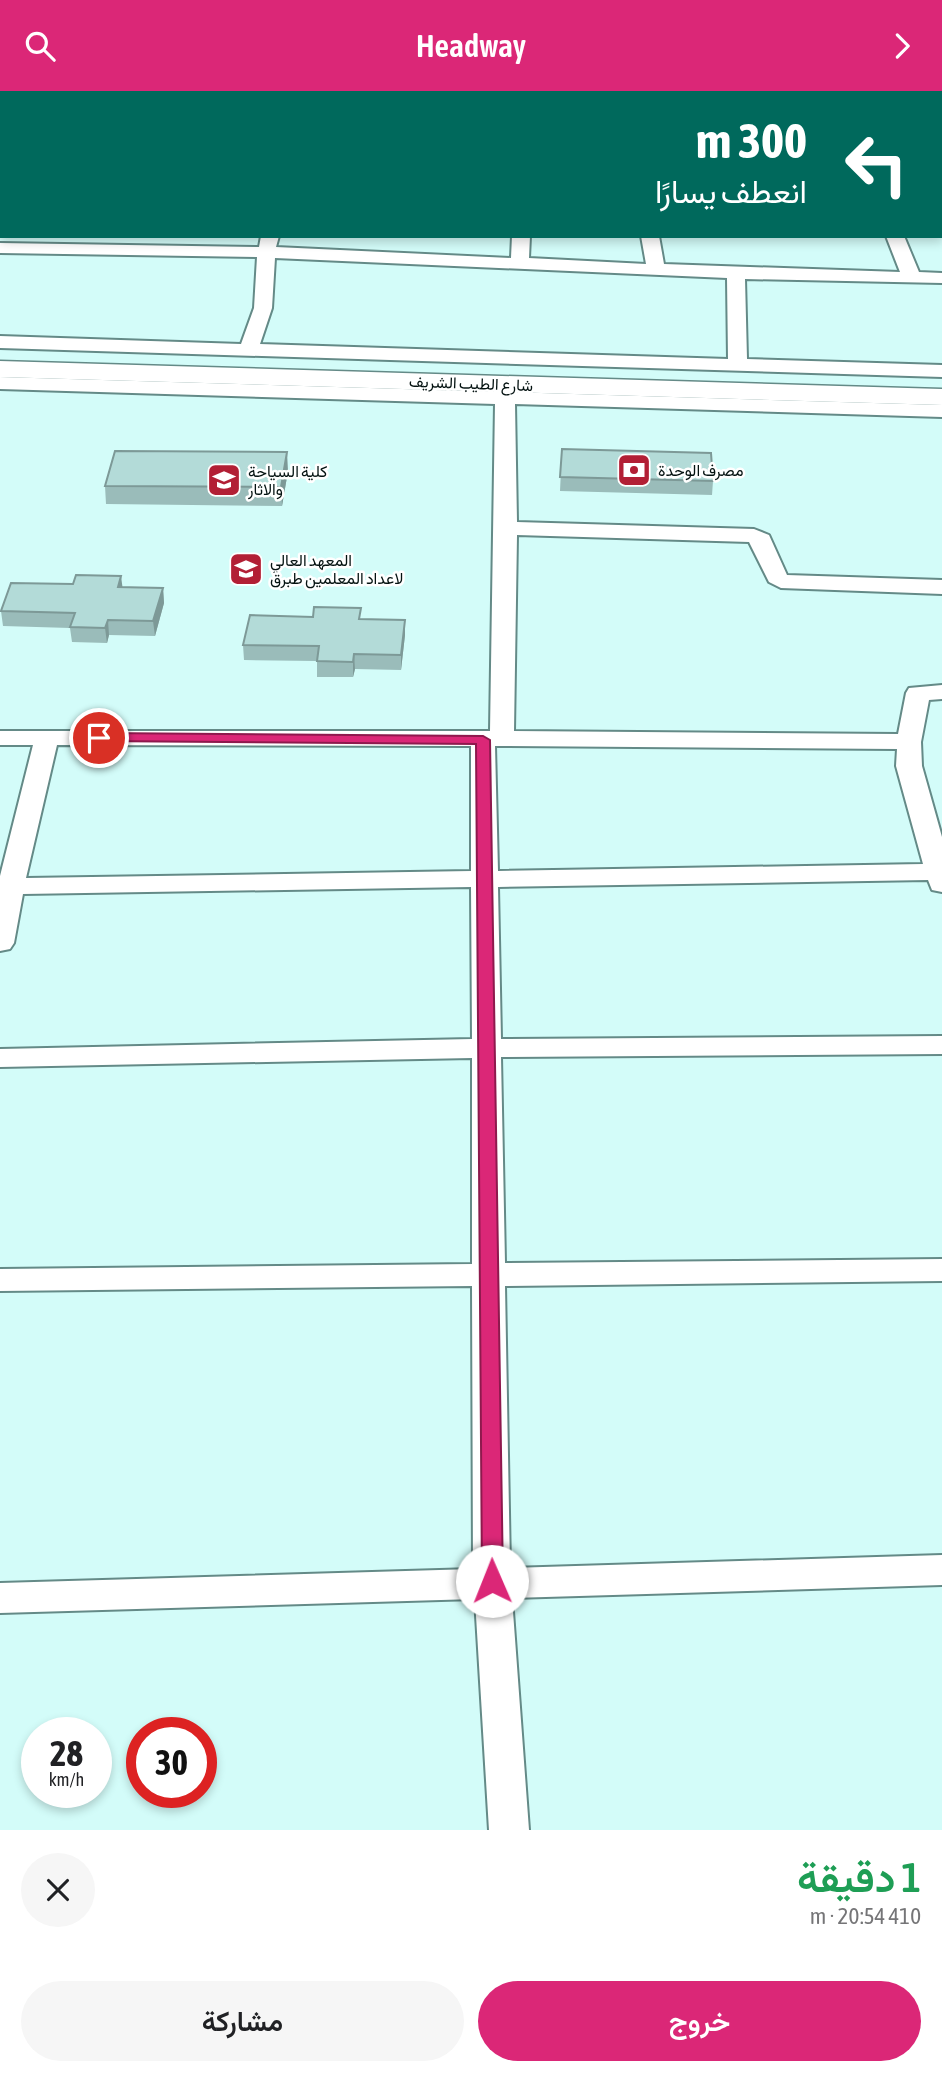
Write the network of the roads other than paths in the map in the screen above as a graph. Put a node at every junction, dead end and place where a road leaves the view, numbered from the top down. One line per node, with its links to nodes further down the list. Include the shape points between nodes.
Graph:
1 (400, 238): 8 (street)
2 (521, 238): 9 (street)
3 (650, 238): 10 (street)
4 (896, 238): 12 (street)
5 (129, 244): 6 (street); 7 (street)
6 (268, 244): 8 (street); 15 (street, via 263,308)
7 (0, 249)
8 (395, 258): 9 (street)
9 (520, 264): 10 (street)
10 (656, 269): 11 (street)
11 (736, 273): 12 (street); 17 (street)
12 (912, 278): 13 (street)
13 (942, 278)
14 (0, 342): 15 (street)
15 (248, 351): 17 (street)
16 (0, 355): 21 (main road, شارع الطيب الشريف)
17 (738, 366): 19 (street)
18 (0, 369): 22 (main road, شارع الطيب الشريف)
19 (942, 371)
20 (0, 383): 23 (street)
21 (942, 383)
22 (942, 397)
23 (505, 398): 24 (street); 25 (street)
24 (942, 411)
25 (506, 528): 26 (street, via 754,536 761,540 777,577 788,582); 30 (street)
26 (942, 587)
27 (942, 692): 31 (street, via 918,693)
28 (47, 737): 29 (street); 30 (street); 34 (street)
29 (0, 738)
30 (492, 740): 31 (street); 33 (street)
31 (909, 742): 32 (street, via 909,766)
32 (941, 876): 33 (street)
33 (486, 878): 34 (street); 37 (street)
34 (6, 885): 35 (street)
35 (0, 943)
36 (942, 1045): 37 (street)
37 (487, 1048): 38 (street); 40 (street)
38 (0, 1058)
39 (942, 1270): 40 (street)
40 (489, 1275): 41 (street); 43 (street)
41 (0, 1280)
42 (942, 1570): 43 (street)
43 (492, 1581): 44 (street); 45 (street)
44 (0, 1598)
45 (509, 1830)

